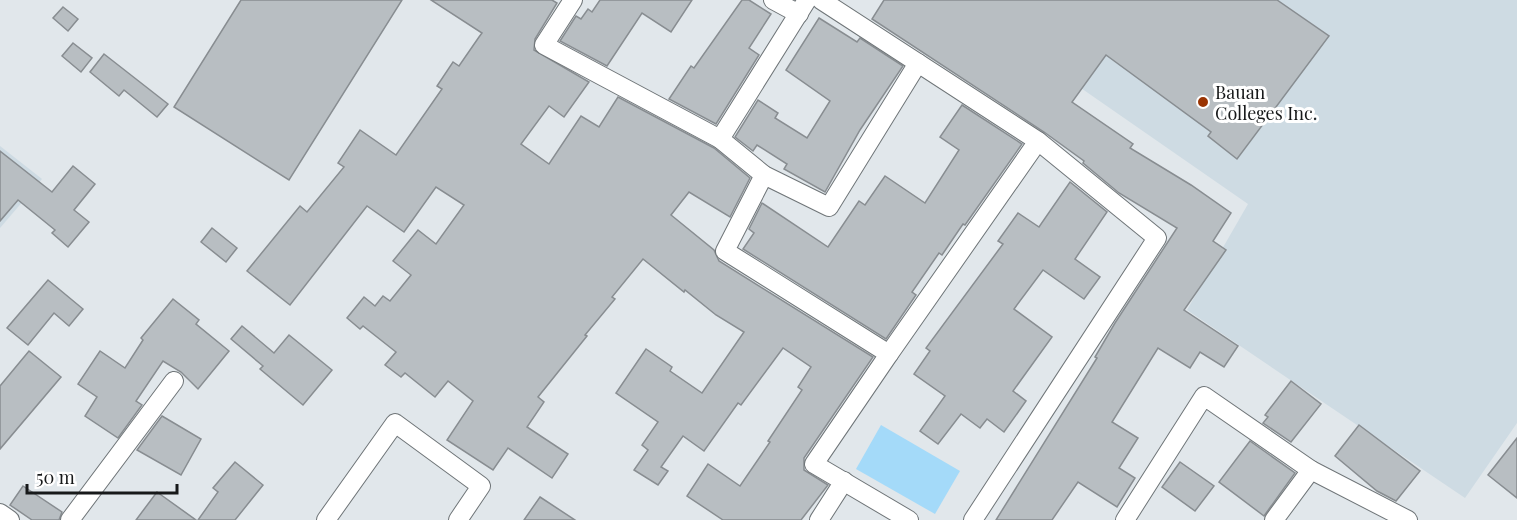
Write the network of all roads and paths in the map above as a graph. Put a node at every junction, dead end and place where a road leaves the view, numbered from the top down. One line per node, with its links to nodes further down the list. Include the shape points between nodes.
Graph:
1 (573, 0): 6 (street, via 544,45)
2 (773, 0): 4 (street)
3 (821, 0): 5 (street)
4 (803, 7): 6 (street)
5 (918, 63): 7 (street); 8 (street, via 829,207)
6 (720, 139): 8 (street)
7 (1038, 141): 9 (street); 20 (street, via 1157,238)
8 (764, 175): 9 (street, via 725,251)
9 (888, 354): 12 (street, via 814,464)
10 (174, 381): 15 (street)
11 (1311, 470): 21 (street, via 1204,396); 22 (street); 23 (street)
12 (844, 481): 18 (street); 19 (street)
13 (0, 513): 14 (street)
14 (10, 520)
15 (70, 520)
16 (326, 520): 17 (street, via 395,423 481,486)
17 (458, 520)
18 (819, 520)
19 (909, 520)
20 (973, 520)
21 (1125, 520)
22 (1274, 520)
23 (1408, 520)

